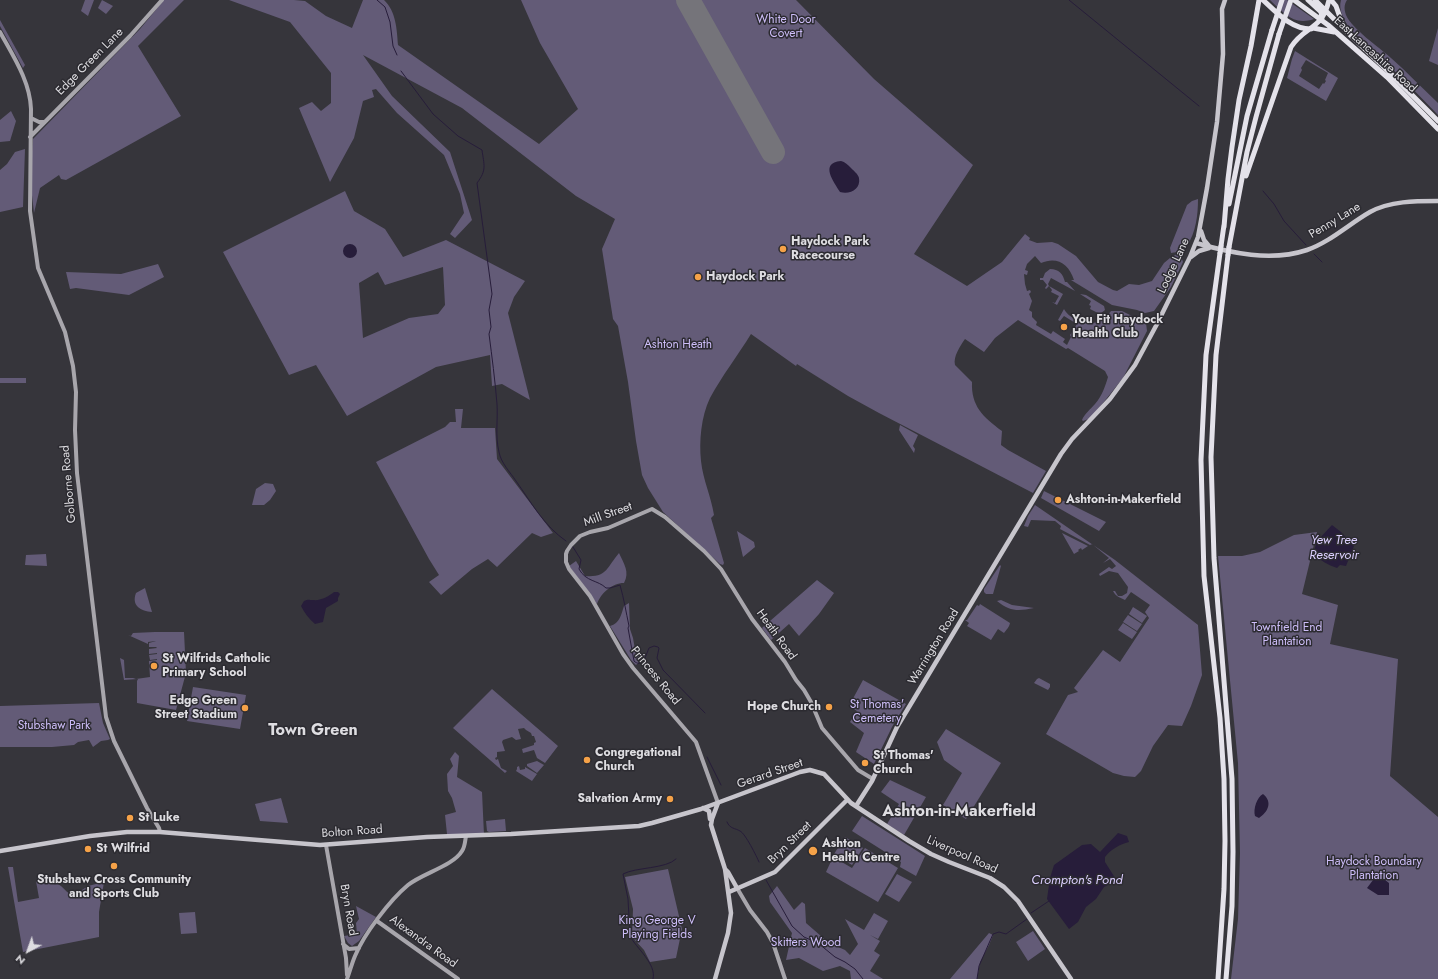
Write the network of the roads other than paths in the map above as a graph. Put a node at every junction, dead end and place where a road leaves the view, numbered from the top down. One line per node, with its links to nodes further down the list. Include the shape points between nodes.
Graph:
1 (162, 0): 20 (main road, Edge Green Lane, via 130,36)
2 (1224, 0): 26 (main road, Lodge Lane, via 1217,122)
3 (1259, 0): 25 (highway, via 1232,147)
4 (1263, 0): 14 (highway, via 1291,24)
5 (1282, 0): 25 (highway, bridge, via 1248,116)
6 (1291, 0): 23 (highway, bridge, via 1256,118)
7 (1296, 0): 13 (highway, East Lancashire Road)
8 (1308, 0): 13 (highway, via 1320,12)
9 (1315, 0): 12 (highway, East Lancashire Road)
10 (1330, 0): 11 (highway); 12 (highway)
11 (1336, 3): 15 (highway, via 1340,21)
12 (1327, 11): 13 (highway); 15 (highway, East Lancashire Road)
13 (1321, 20): 14 (highway); 17 (highway, East Lancashire Road)
14 (1312, 28): 17 (highway); 23 (highway, via 1299,37 1291,47)
15 (1346, 31): 19 (highway, East Lancashire Road)
16 (0, 32): 18 (main road, Golborne Road, via 29,91)
17 (1337, 33): 21 (highway, East Lancashire Road, via 1387,77)
18 (31, 118): 20 (main road); 22 (main road, Golborne Road)
19 (1438, 121)
20 (44, 122): 22 (main road, Edge Green Lane)
21 (1438, 129)
22 (30, 136): 38 (main road, Golborne Road, via 30,211 38,268 65,332 75,378 77,473 106,717 114,741)
23 (1240, 192): 57 (highway, bridge, via 1229,247 1216,355 1211,457 1214,558 1232,779 1232,883)
24 (1438, 201): 28 (main road, Penny Lane, via 1405,202 1384,206 1323,242 1292,254 1260,256)
25 (1224, 228): 56 (highway, bridge, via 1206,355 1201,460 1204,576 1220,718 1224,779 1224,889)
26 (1200, 229): 27 (main road, Lodge Lane); 28 (main road, via 1205,242)
27 (1196, 243): 28 (main road, Penny Lane); 29 (main road, Lodge Lane)
28 (1213, 248): 29 (main road, via 1199,251)
29 (1190, 257): 30 (main road, Lodge Lane, via 1135,365 1110,399 1068,444)
30 (1034, 499): 33 (main road, Warrington Road, via 897,727)
31 (655, 510): 32 (main road, Mill Street, via 648,510 608,528 580,536 567,551); 33 (main road, Heath Road, via 704,551 721,569 752,619 804,690 822,728 858,770)
32 (568, 566): 35 (main road, Princess Road, via 590,596 633,668 696,742)
33 (873, 779): 36 (main road, Warrington Road)
34 (848, 800): 35 (main road, Gerard Street, via 824,774 810,770); 36 (main road, Gerard Street); 46 (main road, Bryn Street, via 780,868)
35 (718, 802): 37 (main road, Gerard Street); 39 (main road)
36 (856, 806): 55 (main road, Liverpool Road, via 920,847 949,862 984,874 1004,887 1018,901)
37 (704, 808): 39 (main road, via 709,811); 42 (main road, Bolton Road, via 639,826)
38 (156, 824): 40 (main road, Golborne Road); 41 (main road, Golborne Road)
39 (711, 825): 45 (main road)
40 (160, 832): 41 (main road, Bolton Road); 44 (main road, Bolton Road, via 112,833)
41 (169, 833): 43 (main road, Bolton Road)
42 (466, 836): 43 (main road, Bolton Road); 48 (main road, via 464,847 455,860 408,885)
43 (326, 845): 49 (main road, Bryn Road)
44 (0, 851)
45 (725, 869): 46 (main road); 47 (main road)
46 (737, 888): 47 (main road, Bryn Street); 54 (main road, via 773,943)
47 (729, 892): 53 (main road, via 730,923)
48 (376, 921): 50 (main road); 52 (main road, Alexandra Road)
49 (343, 944): 50 (main road, via 349,949); 51 (main road, Bryn Road)
50 (359, 948): 51 (main road)
51 (347, 979)
52 (458, 979)
53 (715, 979)
54 (785, 979)
55 (1071, 979)
56 (1218, 979)
57 (1226, 979)

